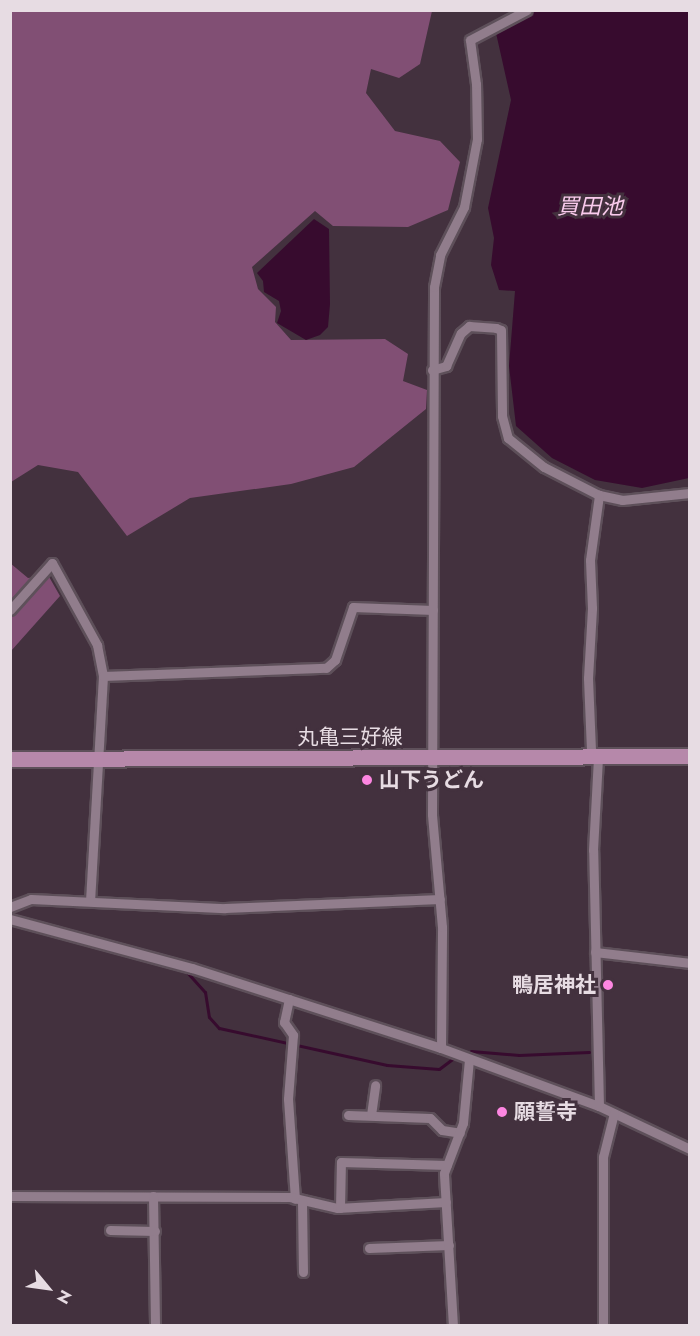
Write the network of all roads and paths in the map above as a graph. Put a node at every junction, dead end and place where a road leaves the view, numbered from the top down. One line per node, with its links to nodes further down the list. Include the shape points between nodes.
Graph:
1 (527, 10): 2 (street, via 470,40 477,84 477,139 464,207 440,255 434,287)
2 (432, 370): 4 (street, via 446,366 461,333 469,326 501,330 501,416 508,438 544,466); 6 (street)
3 (690, 493): 4 (street, via 622,500)
4 (599, 495): 10 (street, via 590,560 588,678 591,750)
5 (10, 610): 7 (street, via 52,563 98,645)
6 (433, 610): 7 (street, via 353,607 335,660 326,668); 9 (street)
7 (103, 676): 11 (street)
8 (690, 756): 10 (main road, 丸亀三好線)
9 (431, 757): 10 (main road, 丸亀三好線); 11 (main road, 丸亀三好線); 13 (street)
10 (598, 757): 17 (street, via 593,850)
11 (99, 758): 12 (main road, 丸亀三好線); 14 (street)
12 (10, 759)
13 (440, 899): 14 (street, via 225,908); 20 (street)
14 (90, 901): 15 (street, via 31,899)
15 (10, 907)
16 (10, 919): 19 (street, via 192,968)
17 (595, 952): 18 (street); 23 (street)
18 (690, 963)
19 (289, 999): 20 (street); 32 (street, via 284,1022 293,1035 288,1099)
20 (441, 1048): 21 (street)
21 (469, 1060): 23 (street); 27 (street)
22 (375, 1085): 26 (street)
23 (599, 1106): 24 (street)
24 (614, 1113): 28 (street); 42 (street, via 603,1157)
25 (348, 1115): 26 (street)
26 (371, 1115): 27 (street, via 430,1118 442,1130)
27 (460, 1133): 29 (street)
28 (690, 1149)
29 (447, 1165): 33 (street); 34 (street, via 341,1162)
30 (10, 1196): 31 (street)
31 (153, 1196): 32 (street); 36 (street)
32 (298, 1200): 34 (street); 39 (street)
33 (446, 1202): 34 (street); 37 (street)
34 (340, 1208)
35 (110, 1230): 36 (street)
36 (155, 1231): 40 (street)
37 (449, 1245): 38 (street); 41 (street)
38 (369, 1248)
39 (303, 1272)
40 (155, 1326)
41 (453, 1326)
42 (603, 1326)

